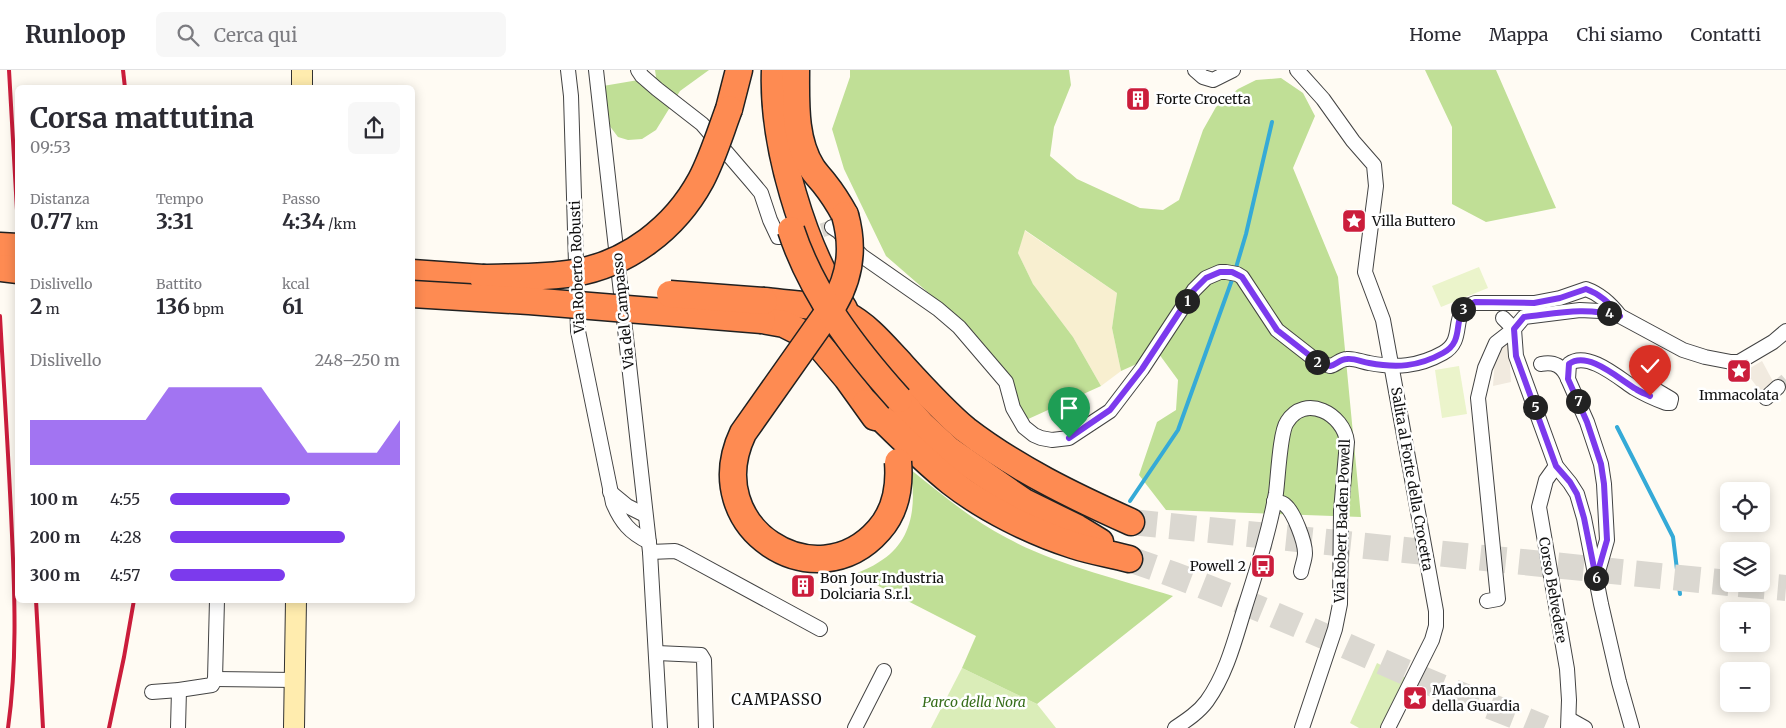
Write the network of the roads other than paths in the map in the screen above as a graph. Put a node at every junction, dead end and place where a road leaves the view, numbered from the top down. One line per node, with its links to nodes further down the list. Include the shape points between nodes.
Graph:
1 (302, 70): 12 (main road)
2 (568, 70): 35 (street, Via Roberto Robusti, via 578,331)
3 (596, 70): 37 (street, Via del Campasso)
4 (638, 70): 14 (street, via 657,90 702,124 751,181 761,193 778,237)
5 (739, 70): 20 (highway, bridge, via 729,109 707,166 693,193 661,231 637,249 608,264 574,273)
6 (763, 70): 14 (highway, via 767,130 779,190)
7 (775, 70): 22 (highway, via 776,107 793,191 836,297 844,309 860,331 882,360 959,441 1028,492 1075,514 1131,522 1016,465 965,429 869,332 845,315 813,307)
8 (796, 70): 13 (highway, via 797,115 804,152 837,201)
9 (1195, 70): 10 (street, via 1202,77 1213,80)
10 (1233, 70)
11 (1297, 70): 28 (street, Salita al Forte della Crocetta, via 1374,164 1376,186 1365,272 1383,320)
12 (302, 85)
13 (839, 221): 28 (street, via 838,230 862,256 938,308 959,327 1006,382 1021,423 1041,438 1069,438 1110,410 1142,369 1194,290 1206,278 1220,272 1232,272 1242,277 1277,330 1322,364 1330,366 1347,358); 33 (highway, bridge, via 850,238 845,284 743,433 735,453 732,474 742,514 773,546 804,557 837,556 867,541 889,516 897,495 898,462 890,439)
14 (796, 233): 33 (highway, bridge, via 808,272 824,303 866,362 922,425 949,450 1024,502 1129,558 1073,546 986,506 952,483)
15 (0, 246): 16 (highway)
16 (15, 247)
17 (0, 268): 18 (highway)
18 (15, 270)
19 (415, 273): 20 (highway)
20 (483, 278): 22 (highway, bridge)
21 (415, 294): 22 (highway, bridge)
22 (763, 311): 33 (highway, via 814,339)
23 (1620, 316): 25 (street, via 1580,310 1524,317); 26 (street, via 1683,350 1739,362); 28 (street, via 1592,291 1582,289 1534,303 1475,302 1461,311 1457,338 1445,352 1419,363)
24 (1503, 318): 25 (street)
25 (1514, 329): 34 (street, via 1516,356); 41 (street, via 1496,342 1484,368 1478,398 1498,599)
26 (1786, 331)
27 (1541, 364): 30 (street, via 1552,362 1566,373)
28 (1391, 367): 59 (street, Salita al Forte della Crocetta, via 1436,611 1436,626)
29 (1648, 377): 30 (street, via 1644,383 1670,403 1643,393 1610,371 1581,359 1569,364)
30 (1568, 379): 40 (street, via 1587,422 1604,484 1607,540)
31 (1778, 387): 32 (street)
32 (1766, 398)
33 (866, 403)
34 (1556, 466): 40 (street, via 1577,494); 51 (street, Corso Belvedere, via 1546,480 1539,507 1567,669)
35 (610, 492): 37 (street); 38 (street, Via Roberto Robusti, via 616,512 625,525)
36 (1274, 501): 39 (street, via 1287,506 1298,530 1305,552); 57 (street, Via Robert Baden Powell, via 1257,570 1220,680 1206,703); 58 (street, Via Robert Baden Powell, via 1286,424 1297,412 1307,408 1332,415 1343,427 1347,442 1341,510 1340,604 1335,629)
37 (645, 515): 38 (street, Via del Campasso)
38 (649, 547): 44 (street, via 680,553); 45 (street, Via del Campasso)
39 (1300, 572)
40 (1596, 578): 61 (street)
41 (1487, 601)
42 (217, 603): 47 (street)
43 (296, 603): 48 (main road)
44 (820, 628)
45 (656, 653): 54 (street, Via del Campasso); 55 (street, via 700,655 704,660)
46 (884, 671): 56 (street)
47 (215, 678): 48 (street); 49 (street, via 212,685)
48 (295, 680): 53 (main road)
49 (179, 690): 50 (street); 52 (street)
50 (152, 692)
51 (1568, 724): 60 (street, Corso Belvedere)
52 (178, 728)
53 (294, 728)
54 (660, 728)
55 (706, 728)
56 (855, 728)
57 (1176, 728)
58 (1302, 728)
59 (1388, 728)
60 (1585, 728)
61 (1632, 728)

